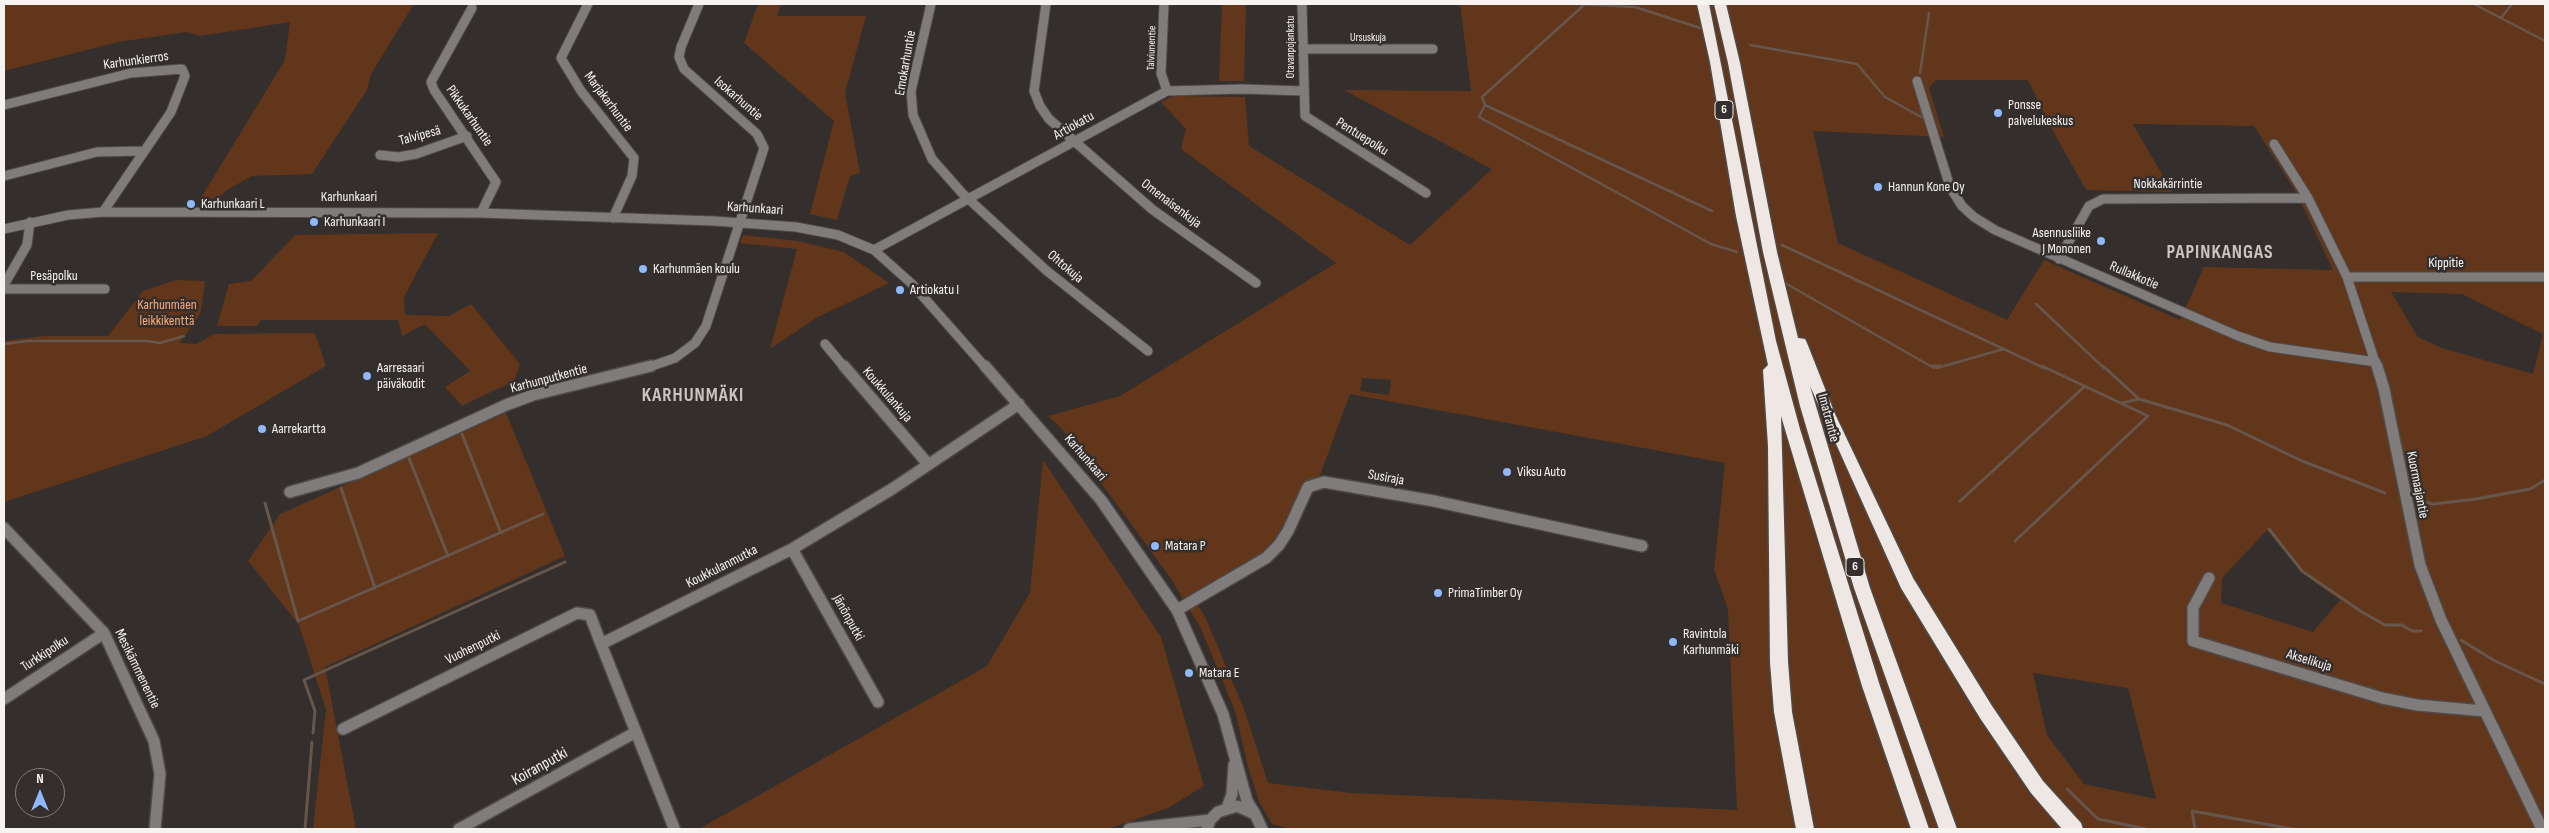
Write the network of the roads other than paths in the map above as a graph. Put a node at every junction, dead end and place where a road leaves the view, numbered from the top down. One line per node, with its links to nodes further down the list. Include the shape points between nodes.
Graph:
1 (588, 4): 27 (street, Marjakarhuntie, via 561,58 581,92 634,158 632,176)
2 (699, 4): 29 (street, Isokarhuntie, via 681,47 679,57 684,69 757,134 764,148)
3 (931, 4): 23 (street, Emokarhuntie, via 912,91 913,114 932,159)
4 (1046, 4): 17 (street, Omenaisenkuja, via 1034,91 1049,119)
5 (1164, 4): 13 (street, Talviunentie, via 1161,73)
6 (1302, 4): 10 (street, Otavanpojankatu)
7 (1703, 4): 40 (highway, 6)
8 (1720, 4): 39 (highway, Imatrantie / 6)
9 (472, 8): 16 (street, Pikkukarhuntie, via 431,82)
10 (1303, 49): 11 (street, Ursuskuja); 14 (street, Otavanpojankatu)
11 (1433, 49)
12 (1917, 81): 32 (street, Rullakkotie, via 1950,187 1962,206 1995,230)
13 (1167, 91): 14 (street, Artiokatu); 17 (street, Artiokatu)
14 (1304, 91): 22 (street, Pentuepolku, via 1305,116 1310,121)
15 (4, 106): 19 (street, Karhunkierros, via 122,75 182,69 185,76 171,112)
16 (467, 136): 20 (street, Talvipesä, via 416,154); 26 (street, Pikkukarhuntie, via 496,182)
17 (1074, 142): 23 (street, Artiokatu); 35 (street, Omenaisenkuja, via 1153,210)
18 (2274, 144): 24 (street, Kuormaajantie)
19 (143, 151): 21 (street, via 97,152); 25 (street, Karhunkierros)
20 (380, 155)
21 (4, 176)
22 (1426, 194)
23 (968, 198): 31 (street, Artiokatu); 42 (street, Ohtokuja, via 1047,271)
24 (2308, 198): 32 (street, Nokkakärrintie, via 2103,199 2090,206); 33 (street, Kuormaajantie)
25 (104, 212): 26 (street, Karhunkaari); 28 (street, Karhunkaari)
26 (481, 213): 27 (street, Karhunkaari)
27 (613, 218): 29 (street, Karhunkaari)
28 (30, 222): 30 (street, Karhunkaari); 36 (street, via 28,245)
29 (741, 223): 31 (street, Karhunkaari, via 796,227 838,235); 46 (street, Karhunputkentie, via 706,326 695,343 675,358 524,398 358,473)
30 (4, 229)
31 (874, 250): 44 (street, Karhunkaari, via 917,290)
32 (2059, 258): 43 (street, Rullakkotie, via 2270,347)
33 (2347, 277): 34 (street, Kippitie); 43 (street, Kuormaajantie)
34 (2545, 277)
35 (1256, 283)
36 (4, 285)
37 (105, 289): 38 (street, Pesäpolku)
38 (4, 290)
39 (1781, 298): 71 (highway, Imatrantie / 6, via 1830,486 1874,623); 72 (highway, via 1828,414 1907,583 2036,787)
40 (1769, 341): 69 (highway, via 1776,446 1779,662 1783,712); 70 (highway, 6, via 1836,575)
41 (825, 344): 45 (street, Koukkulankuja)
42 (1148, 351)
43 (2376, 362): 56 (street, Kuormaajantie, via 2420,565 2441,620)
44 (1019, 404): 45 (street, Koukkulanmutka); 51 (street, Karhunkaari, via 1101,500)
45 (928, 464): 49 (street, Koukkulanmutka)
46 (290, 492)
47 (4, 528): 52 (street, Mesikämmenentie)
48 (1642, 546): 51 (street, Susiraja, via 1434,501 1324,482 1308,487 1284,538 1266,558)
49 (792, 549): 53 (street, Koukkulanmutka); 55 (street, Jänönputki)
50 (2209, 578): 56 (street, Akselikuja, via 2193,608 2193,641 2382,698 2417,705)
51 (1177, 610): 59 (street, Karhunkaari, via 1205,668)
52 (104, 633): 54 (street, Turkkipolku); 65 (street, Mesikämmenentie, via 154,741 160,774)
53 (601, 644): 57 (street, Vuohenputki, via 590,615 576,613); 58 (street)
54 (4, 699)
55 (878, 702)
56 (2484, 710): 73 (street, Kuormaajantie)
57 (343, 729)
58 (636, 732): 63 (street); 66 (street, Koiranputki)
59 (1235, 754): 60 (street, Karhunkaari); 61 (street, Karhunkaari, via 1247,800)
60 (1227, 808): 61 (street, via 1237,806); 62 (street)
61 (1255, 814): 68 (street, Karhunkaari)
62 (1208, 825): 64 (street)
63 (674, 828)
64 (1167, 828): 67 (street)
65 (155, 829)
66 (459, 829)
67 (1129, 829)
68 (1263, 829)
69 (1805, 829)
70 (1920, 829)
71 (1948, 829)
72 (2074, 829)
73 (2542, 829)

